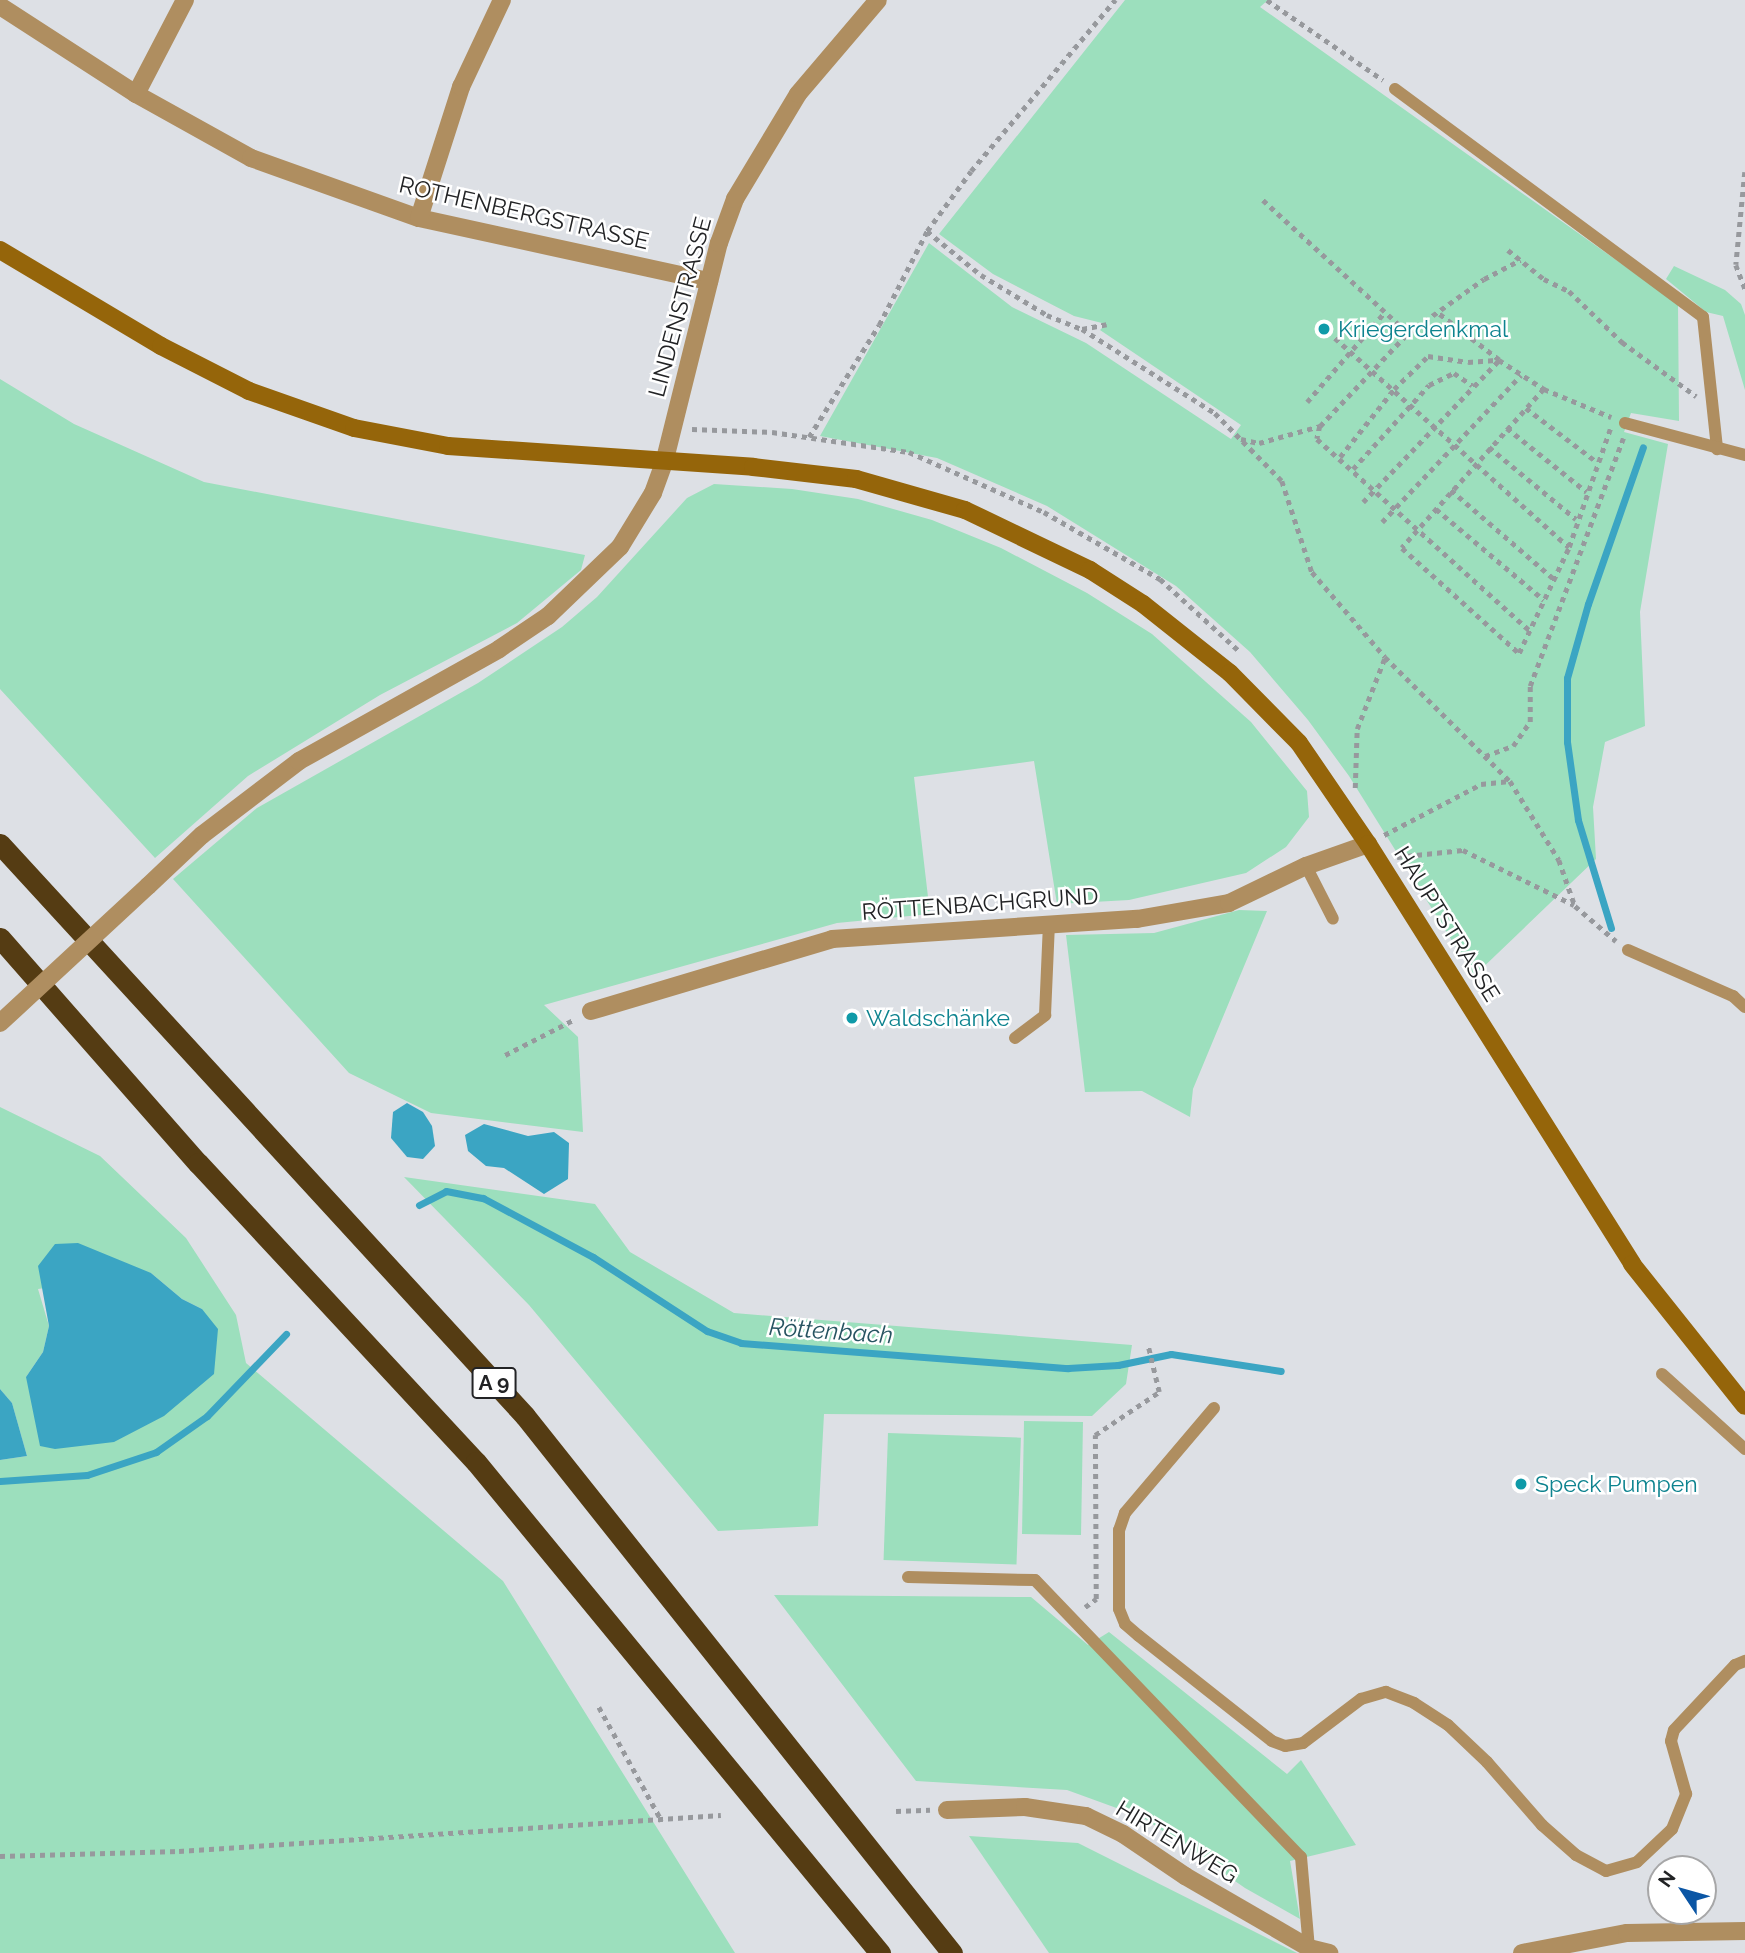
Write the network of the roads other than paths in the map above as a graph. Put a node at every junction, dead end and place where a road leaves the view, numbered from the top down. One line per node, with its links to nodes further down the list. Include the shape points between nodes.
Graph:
1 (185, 0): 6 (street)
2 (502, 0): 7 (street, via 461,87)
3 (878, 0): 9 (street, LINDENSTRASSE, via 798,94 735,199)
4 (0, 6): 6 (street, ROTHENBERGSTRASSE)
5 (1395, 89): 11 (lane, via 1703,317)
6 (136, 94): 7 (street, ROTHENBERGSTRASSE, via 251,158)
7 (419, 218): 9 (street, ROTHENBERGSTRASSE)
8 (0, 250): 13 (main road, HAUPTSTRASSE, via 161,346 249,391 354,428 448,446)
9 (709, 281): 13 (street, LINDENSTRASSE)
10 (1627, 424): 11 (lane)
11 (1717, 449): 12 (lane)
12 (1745, 455)
13 (664, 463): 15 (main road, HAUPTSTRASSE, via 856,480 965,510 1034,542 1143,604 1230,673 1299,744); 23 (street, LINDENSTRASSE, bridge, via 653,494 620,547 548,617 299,761 202,835)
14 (0, 844): 35 (highway, A 9, via 525,1416)
15 (1368, 844): 16 (street, RÖTTENBACHGRUND); 26 (main road, HAUPTSTRASSE, via 1632,1264)
16 (1306, 866): 17 (lane); 18 (street, RÖTTENBACHGRUND, via 1229,903 1137,919)
17 (1333, 919)
18 (1049, 923): 22 (street, RÖTTENBACHGRUND, via 832,939); 24 (lane, via 1045,1015)
19 (0, 938): 34 (highway, via 198,1163 476,1462)
20 (1628, 950): 21 (lane, via 1733,996)
21 (1745, 1007)
22 (591, 1011)
23 (0, 1023)
24 (1015, 1038)
25 (1662, 1374): 28 (lane)
26 (1745, 1406)
27 (1214, 1408): 30 (lane, via 1125,1513 1119,1530 1119,1609 1125,1624 1272,1741 1285,1746 1303,1743 1361,1699 1386,1692 1448,1726 1542,1825 1576,1855 1606,1871 1637,1862 1672,1829 1686,1794 1671,1741 1674,1730 1735,1665)
28 (1745, 1449)
29 (908, 1577): 33 (lane, via 1035,1580 1301,1857)
30 (1745, 1661)
31 (947, 1810): 33 (street, HIRTENWEG, via 1026,1807 1086,1816)
32 (1745, 1931): 37 (street, via 1627,1933)
33 (1309, 1948): 36 (street, HIRTENWEG)
34 (880, 1953)
35 (952, 1953)
36 (1329, 1953)
37 (1522, 1953)

